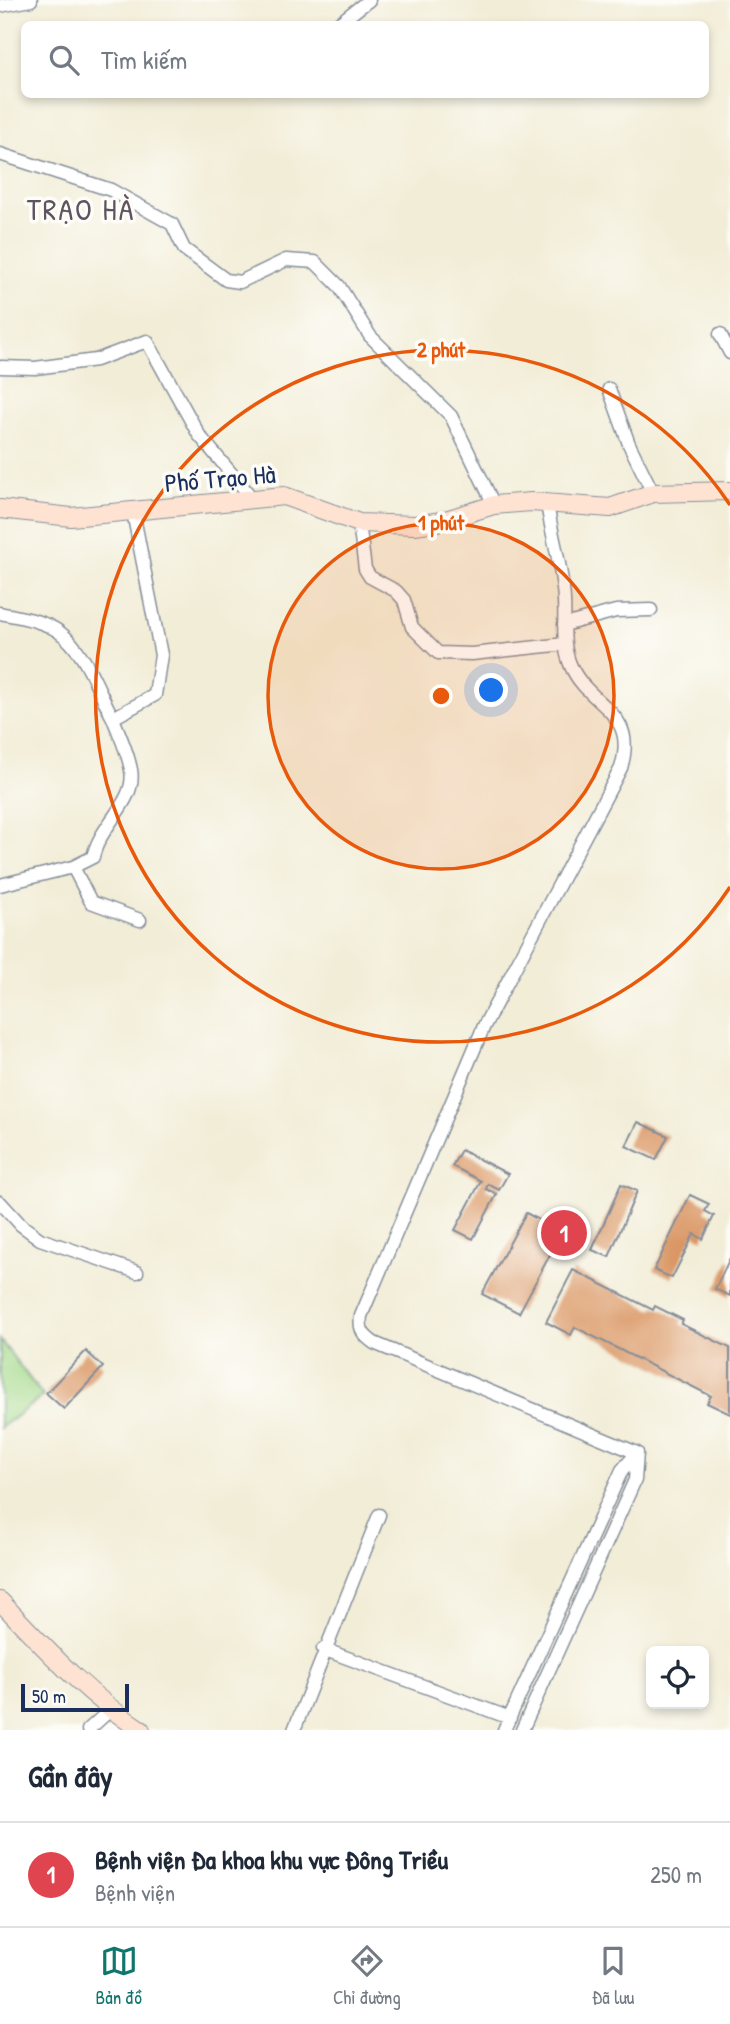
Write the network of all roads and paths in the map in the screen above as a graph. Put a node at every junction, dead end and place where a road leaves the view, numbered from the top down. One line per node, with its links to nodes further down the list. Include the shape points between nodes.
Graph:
1 (31, 0): 3 (street)
2 (369, 0): 4 (street)
3 (0, 6)
4 (342, 21)
5 (0, 154): 14 (street, via 111,190 172,224 184,249 226,280 240,282 286,260 316,262 340,286 370,336 451,416)
6 (720, 334): 7 (street)
7 (730, 353)
8 (0, 368): 12 (street, via 96,360 147,341 198,435)
9 (609, 389): 11 (street)
10 (730, 491): 11 (street, Phố Trạo Hà)
11 (653, 494): 13 (street, Phố Trạo Hà, via 610,508)
12 (252, 498): 16 (street, Phố Trạo Hà); 17 (street, Phố Trạo Hà, via 284,496)
13 (547, 503): 14 (street, Phố Trạo Hà); 20 (street, via 564,590)
14 (494, 505): 17 (street, Phố Trạo Hà, via 442,522)
15 (0, 509): 16 (street, Phố Trạo Hà, via 71,517)
16 (133, 512): 22 (street, via 162,655 161,677 155,695)
17 (359, 523): 21 (street, via 365,569 404,600 412,627 438,653)
18 (651, 610): 20 (street, via 616,611)
19 (0, 613): 22 (street, via 57,631 84,659)
20 (564, 625): 21 (street)
21 (565, 644): 28 (street, via 581,683 624,730 624,759 484,1026 359,1326 374,1343)
22 (113, 718): 23 (street, via 132,771 130,794 99,835 93,857)
23 (73, 867): 24 (street); 25 (street, via 91,902)
24 (0, 885)
25 (140, 920)
26 (0, 1202): 27 (street, via 40,1239)
27 (137, 1272)
28 (637, 1453): 32 (street, via 622,1470); 33 (street, via 635,1480)
29 (379, 1515): 31 (street)
30 (0, 1601): 34 (street)
31 (323, 1649): 35 (street); 38 (street)
32 (541, 1649): 33 (street); 35 (street)
33 (557, 1658): 39 (street)
34 (110, 1710): 36 (street); 37 (street)
35 (507, 1724)
36 (88, 1730)
37 (141, 1730)
38 (294, 1730)
39 (522, 1730)

